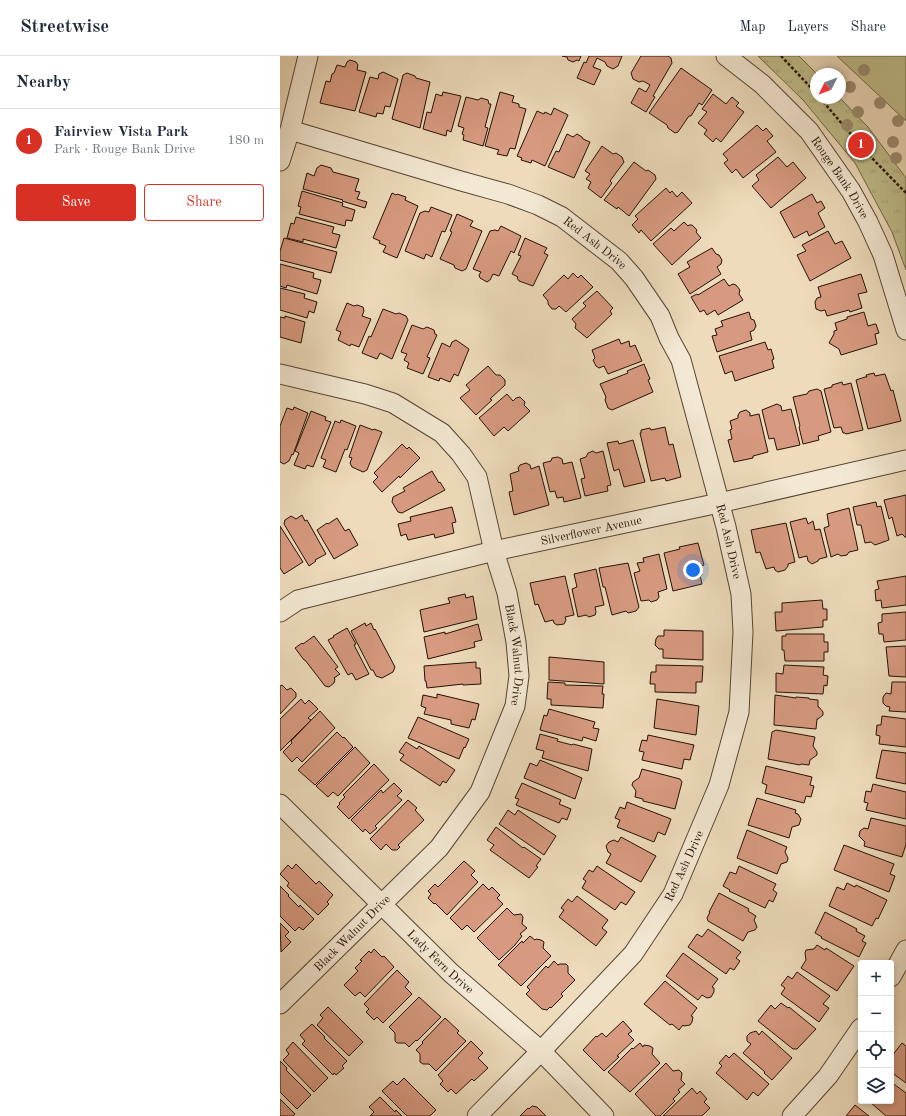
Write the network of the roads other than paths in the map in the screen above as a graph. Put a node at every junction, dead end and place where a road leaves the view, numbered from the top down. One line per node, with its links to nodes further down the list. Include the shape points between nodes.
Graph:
1 (308, 56): 3 (street)
2 (726, 56): 5 (street, Rouge Bank Drive, via 762,84 809,131 851,191 883,255)
3 (290, 130): 4 (street); 8 (street, Red Ash Drive, via 538,205 562,217 619,261 660,316 681,360)
4 (280, 161)
5 (906, 330)
6 (280, 374): 9 (street, Black Walnut Drive, via 393,403 442,433 477,477)
7 (906, 460): 8 (street, Silverflower Avenue)
8 (719, 503): 9 (street, Silverflower Avenue); 17 (street, Red Ash Drive, via 741,594 743,632 739,712 719,785 673,894 633,954)
9 (494, 551): 10 (street, Silverflower Avenue, via 305,598); 12 (street, Black Walnut Drive, via 508,593 516,642 519,676 515,706 480,792 439,848)
10 (280, 612)
11 (280, 804): 12 (street, Lady Fern Drive)
12 (381, 904): 15 (street, Black Walnut Drive); 17 (street, Lady Fern Drive, via 451,973)
13 (906, 950): 14 (street)
14 (894, 972)
15 (280, 1004)
16 (858, 1032): 20 (street, via 828,1076)
17 (541, 1051): 18 (street, Red Ash Drive); 19 (street, Lady Fern Drive)
18 (477, 1116)
19 (604, 1116)
20 (792, 1116)

